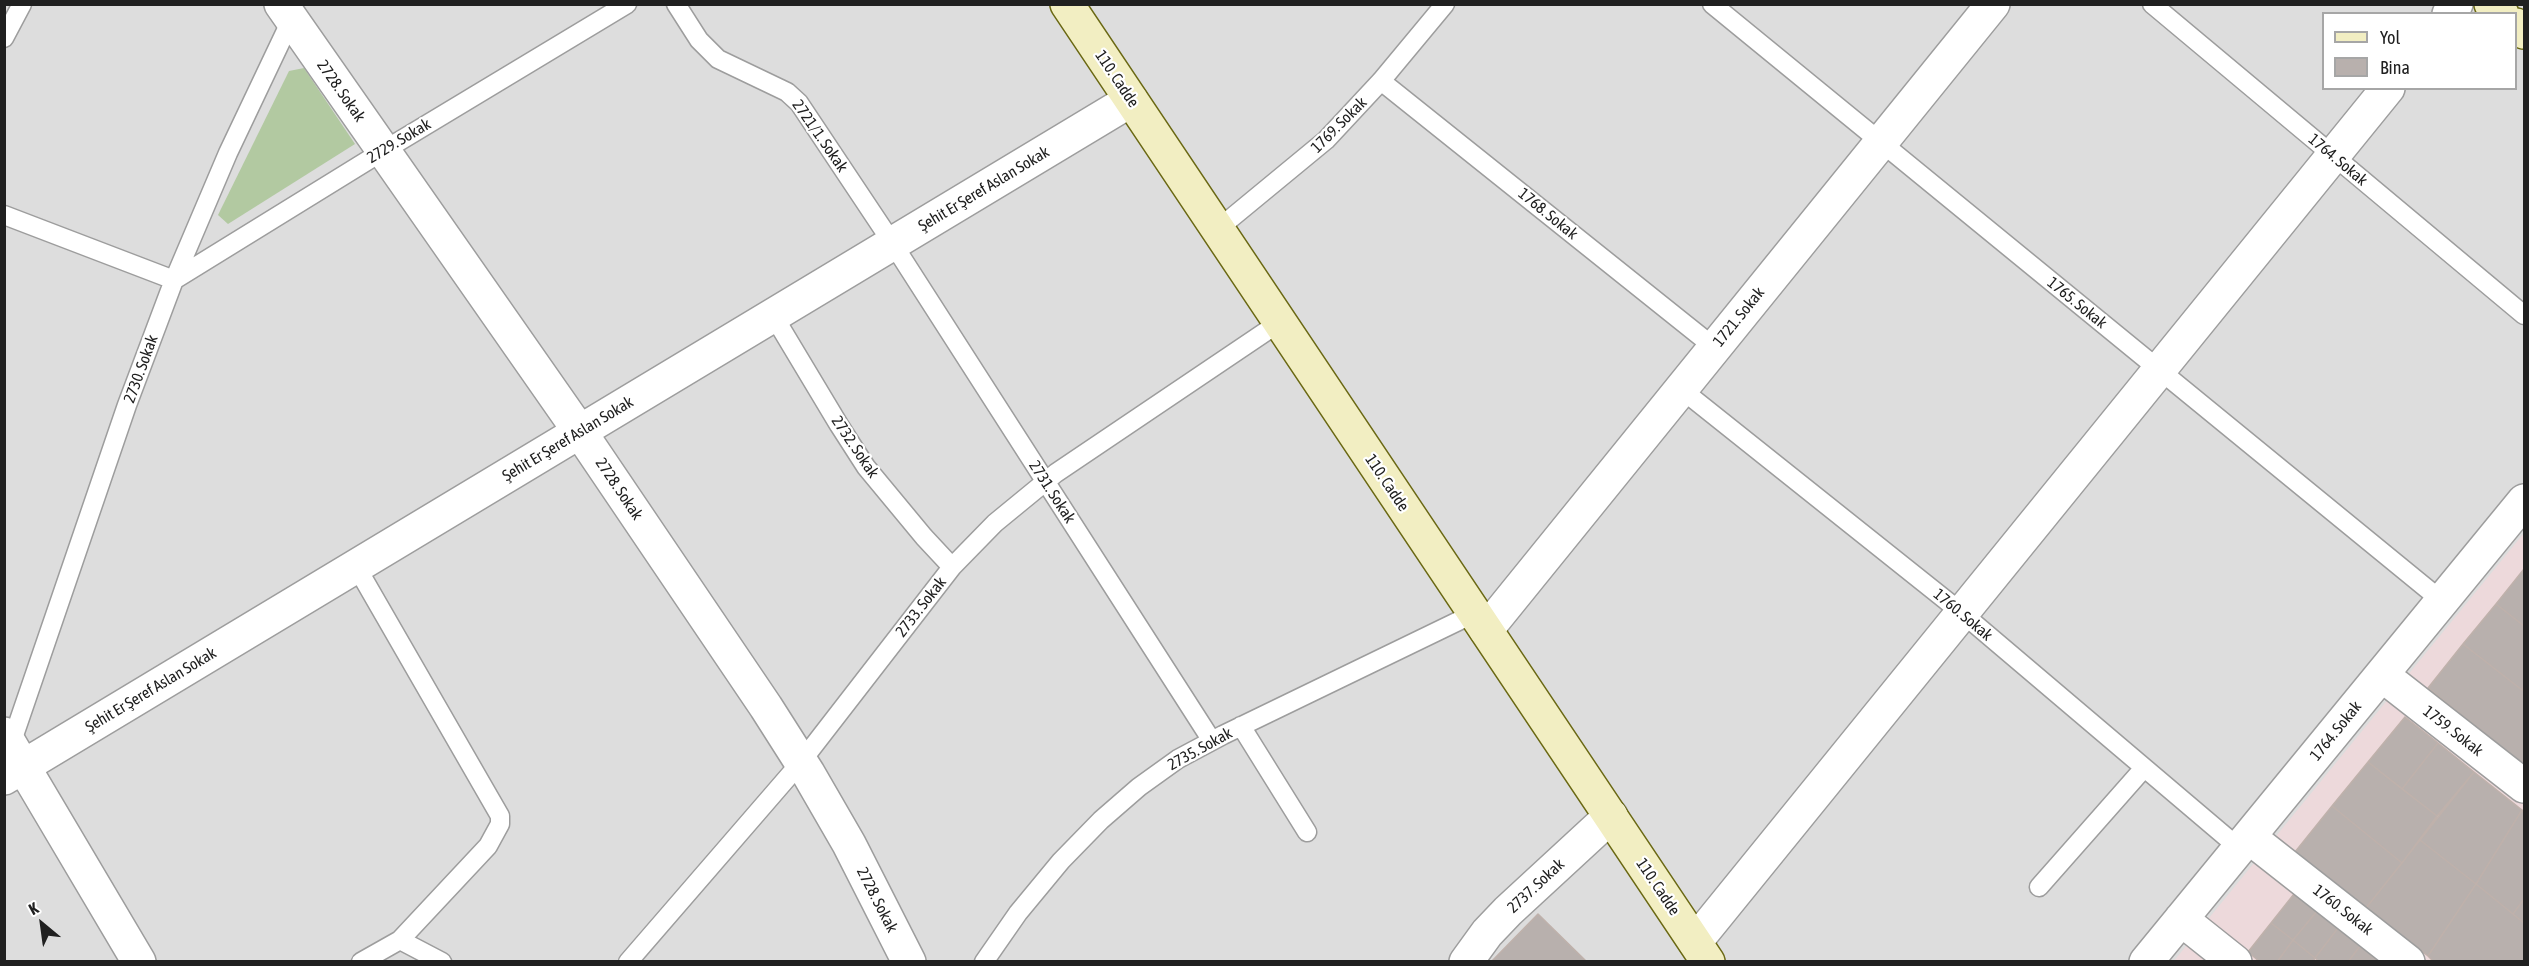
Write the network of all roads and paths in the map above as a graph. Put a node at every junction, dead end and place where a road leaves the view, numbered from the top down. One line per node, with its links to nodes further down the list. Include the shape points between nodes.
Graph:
1 (22, 4): 10 (lane)
2 (627, 4): 15 (lane, 2729. Sokak)
3 (676, 4): 19 (lane, 2721/1. Sokak, via 699,40 718,59 794,97)
4 (1067, 4): 13 (street, 110. Cadde)
5 (1444, 4): 11 (lane, 1769. Sokak)
6 (1712, 4): 14 (lane, 1765. Sokak)
7 (1992, 4): 14 (street, 1721. Sokak)
8 (2152, 4): 16 (lane, 1764. Sokak)
9 (290, 9): 15 (street, 2728. Sokak); 20 (lane, 2730. Sokak)
10 (4, 38)
11 (1381, 81): 18 (lane, 1769. Sokak, via 1326,140); 24 (lane, 1768. Sokak)
12 (2386, 90): 16 (street)
13 (1131, 100): 18 (street, 110. Cadde); 19 (street, Şehit Er Şeref Aslan Sokak)
14 (1881, 142): 24 (street, 1721. Sokak); 25 (lane, 1765. Sokak)
15 (383, 151): 20 (lane, 2729. Sokak); 27 (street, 2728. Sokak)
16 (2333, 156): 22 (lane, 1764. Sokak); 25 (street)
17 (4, 214): 20 (lane)
18 (1218, 229): 23 (street, 110. Cadde)
19 (892, 244): 21 (street, Şehit Er Şeref Aslan Sokak); 28 (lane, 2731. Sokak)
20 (174, 280): 38 (lane, 2730. Sokak, via 127,405)
21 (773, 315): 27 (street, Şehit Er Şeref Aslan Sokak); 31 (lane, 2732. Sokak, via 866,467)
22 (2524, 315)
23 (1280, 322): 28 (lane, 2733. Sokak); 34 (street, 110. Cadde)
24 (1715, 348): 26 (street, 1721. Sokak)
25 (2159, 370): 32 (lane, 1765. Sokak); 33 (street)
26 (1682, 389): 33 (lane, 1760. Sokak); 34 (street, 1721. Sokak)
27 (580, 432): 30 (street, Şehit Er Şeref Aslan Sokak); 39 (street, 2728. Sokak)
28 (1045, 482): 31 (lane, 2733. Sokak, via 995,523); 37 (lane, 2731. Sokak)
29 (2522, 508): 32 (street, 1764. Sokak)
30 (356, 566): 38 (street, Şehit Er Şeref Aslan Sokak); 47 (lane, via 500,816 488,846)
31 (952, 567): 39 (lane, 2733. Sokak)
32 (2442, 601): 35 (street, 1764. Sokak)
33 (1962, 613): 40 (lane, 1760. Sokak); 48 (street)
34 (1480, 621): 36 (lane, 2735. Sokak); 42 (street, 110. Cadde)
35 (2382, 675): 41 (street, 1759. Sokak); 44 (street, 1764. Sokak)
36 (1241, 726): 37 (lane, 2735. Sokak); 43 (lane)
37 (1212, 741): 54 (lane, 2735. Sokak, via 1138,787 1101,820 1060,861)
38 (11, 755): 49 (street)
39 (801, 762): 52 (lane, 2733. Sokak); 53 (street, 2728. Sokak, via 849,844)
40 (2144, 768): 44 (lane, 1760. Sokak); 45 (lane)
41 (2524, 786)
42 (1611, 816): 48 (street, 110. Cadde); 55 (street, 2737. Sokak, via 1508,911)
43 (1307, 832)
44 (2244, 843): 46 (street, 1764. Sokak); 58 (street, 1760. Sokak)
45 (2039, 887)
46 (2181, 919): 56 (street, 1764. Sokak); 57 (street)
47 (400, 939): 50 (lane); 51 (lane)
48 (1701, 952)
49 (139, 962)
50 (361, 962)
51 (442, 962)
52 (628, 962)
53 (909, 962)
54 (984, 962)
55 (1466, 962)
56 (2146, 962)
57 (2235, 962)
58 (2408, 962)

